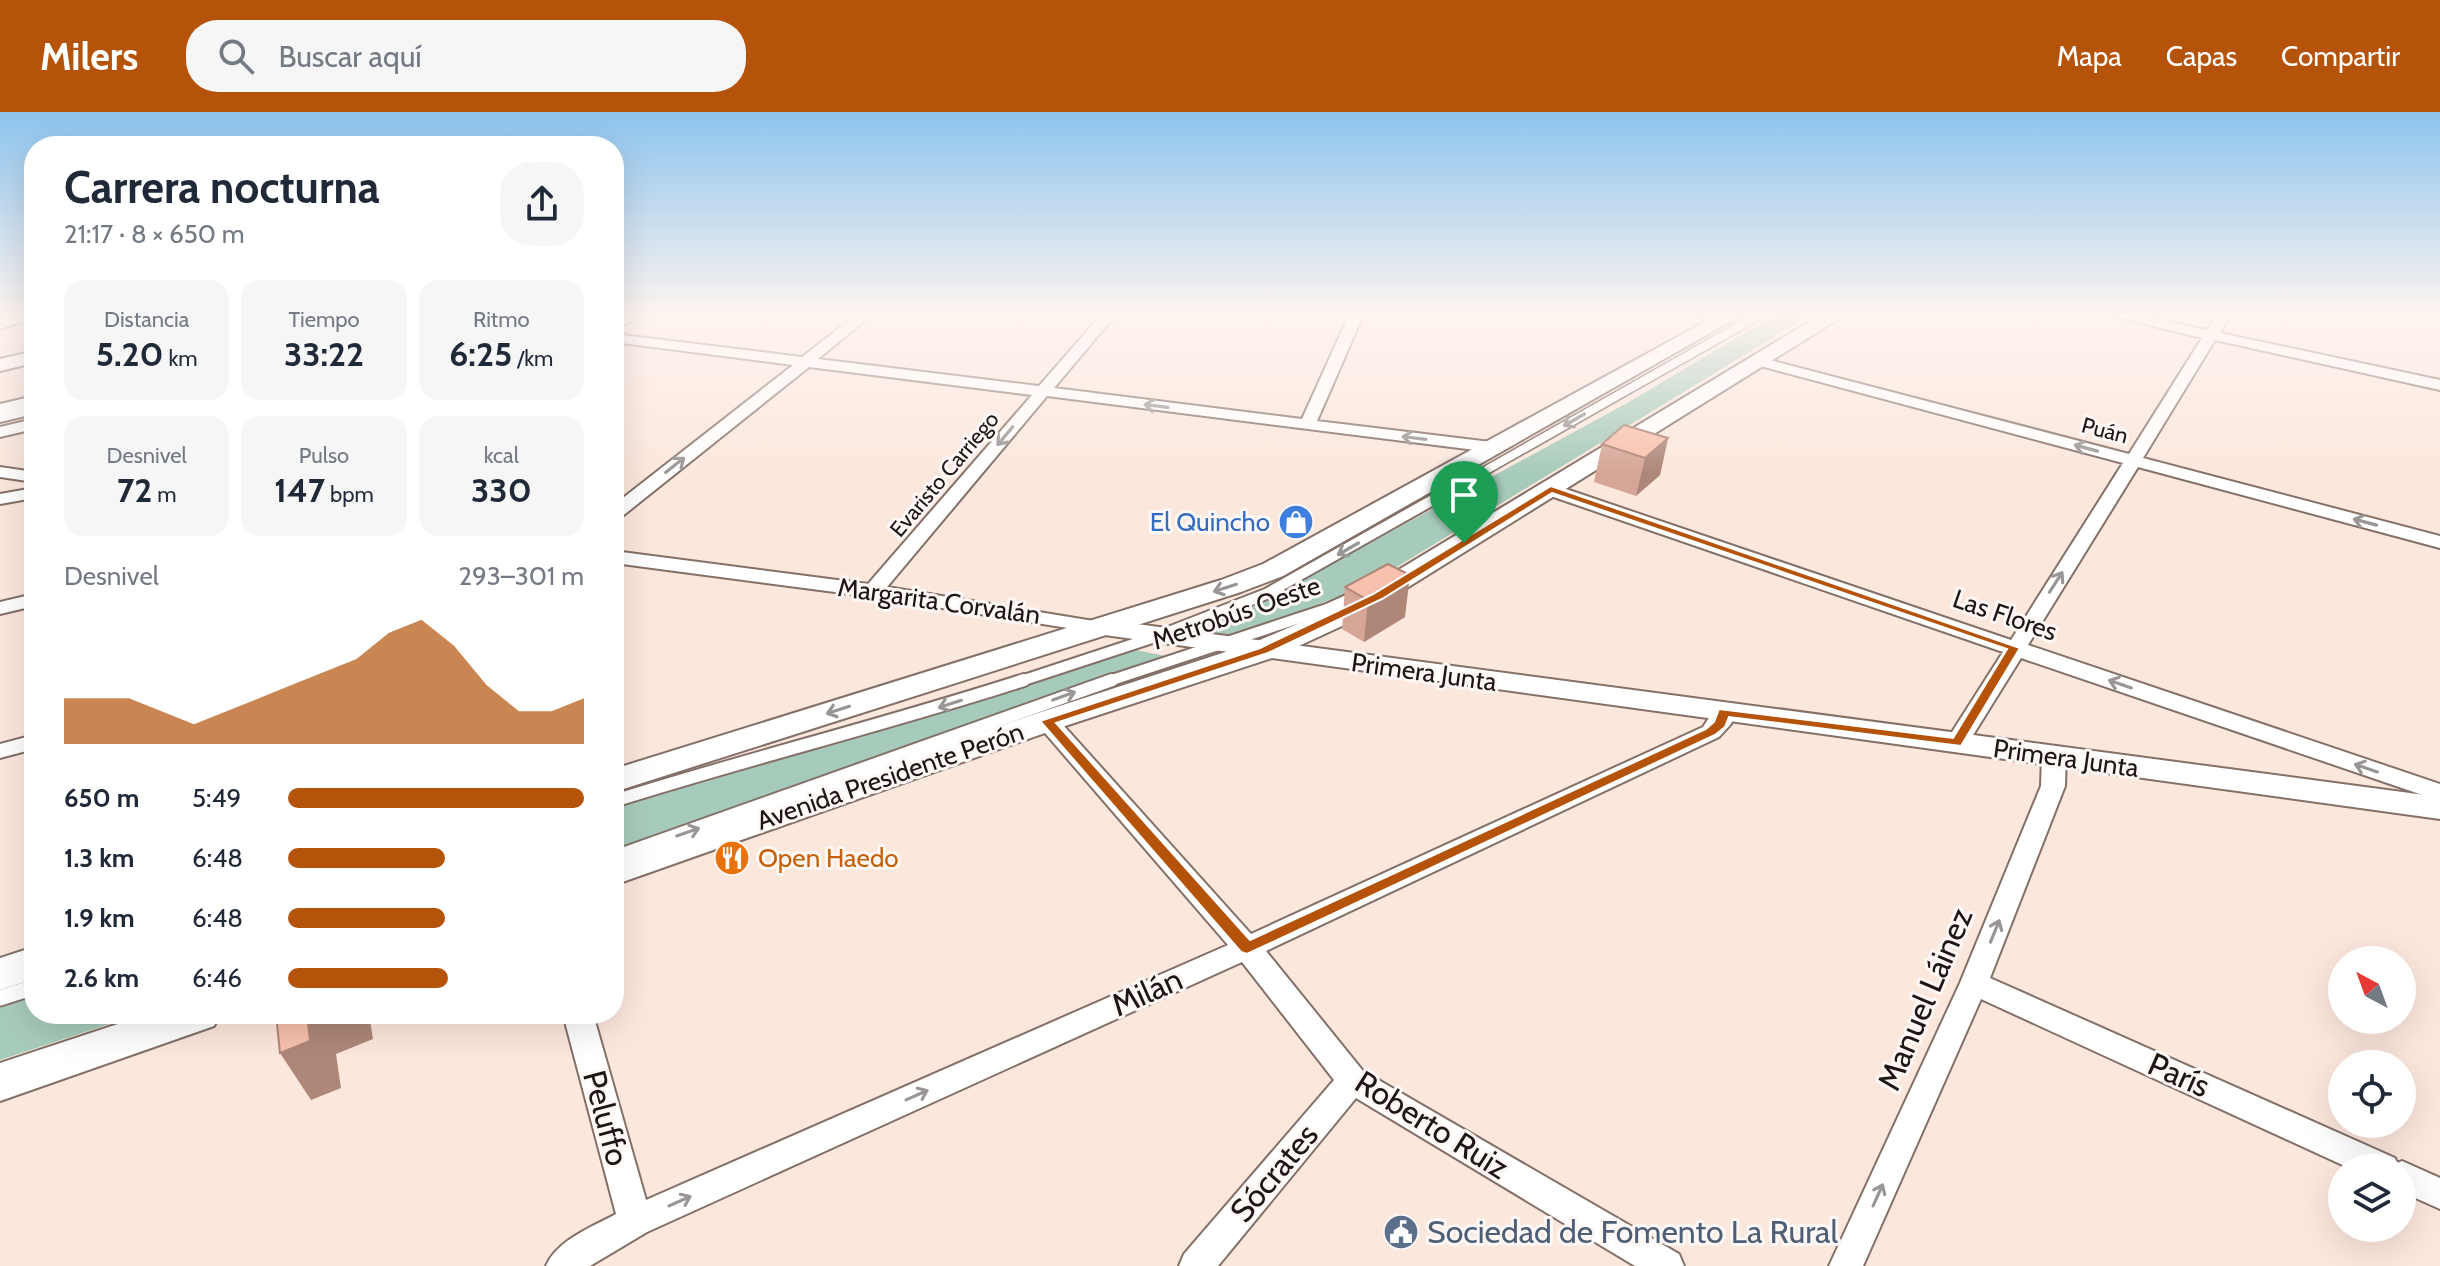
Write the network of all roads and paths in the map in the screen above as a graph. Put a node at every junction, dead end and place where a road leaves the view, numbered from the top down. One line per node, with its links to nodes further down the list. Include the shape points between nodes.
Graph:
1 (801, 367): 24 (street, one-way to 1)
2 (852, 367): 13 (street)
3 (1064, 367): 13 (street, Evaristo Carriego)
4 (1333, 367): 14 (street)
5 (1637, 367): 17 (main road)
6 (1668, 367): 31 (lane, Metrobús Oeste, one-way to 31, via 1266,594)
7 (1737, 367): 32 (lane, Metrobús Oeste, via 1365,591)
8 (1749, 367): 21 (main road, Avenida Presidente Perón)
9 (1780, 367): 18 (street, Puán, one-way to 9)
10 (2192, 367): 18 (street)
11 (2357, 367): 12 (street)
12 (2440, 385)
13 (1042, 392): 14 (street, one-way to 13); 27 (street, Evaristo Carriego, one-way to 27)
14 (1307, 425): 17 (street, one-way to 14)
15 (24, 426): 16 (street)
16 (0, 432)
17 (1491, 447): 30 (main road, one-way to 30, via 1273,570)
18 (2134, 461): 25 (street, Puán, one-way to 18); 33 (street, one-way to 18)
19 (0, 472): 20 (street)
20 (24, 476)
21 (1551, 490): 33 (street, Las Flores); 34 (main road, Avenida Presidente Perón, via 1377,596)
22 (24, 495): 23 (street)
23 (0, 499)
24 (624, 506)
25 (2440, 542)
26 (624, 558): 27 (street, Margarita Corvalán)
27 (873, 591): 30 (street, Margarita Corvalán)
28 (24, 602): 29 (street)
29 (0, 608)
30 (1099, 627): 31 (street, Margarita Corvalán); 41 (main road, one-way to 41)
31 (1161, 635): 32 (street, Margarita Corvalán); 43 (lane, Metrobús Oeste, one-way to 43, via 881,726)
32 (1217, 645): 34 (street, Margarita Corvalán); 45 (lane, Metrobús Oeste, one-way to 32)
33 (2014, 648): 37 (street); 42 (street, Las Flores, one-way to 33)
34 (1264, 650): 35 (street, Primera Junta); 36 (main road, Avenida Presidente Perón)
35 (1724, 712): 37 (street, Primera Junta); 47 (street, Milán, via 1711,732)
36 (1047, 721): 46 (main road, Avenida Presidente Perón); 47 (street, Roberto Ruiz)
37 (1957, 743): 40 (street, Primera Junta)
38 (24, 745): 39 (street)
39 (0, 751)
40 (2054, 756): 44 (street, Primera Junta); 50 (street, Manuel Láinez, one-way to 40, via 2053,786)
41 (624, 778)
42 (2440, 793)
43 (624, 798)
44 (2440, 808)
45 (624, 853)
46 (624, 869)
47 (1247, 948): 57 (street, Roberto Ruiz); 62 (street, Milán, one-way to 47)
48 (24, 966): 49 (main road)
49 (0, 974)
50 (1974, 983): 59 (street, París); 66 (street, Manuel Láinez, one-way to 50)
51 (24, 990): 52 (lane)
52 (0, 998)
53 (125, 1024): 56 (lane)
54 (170, 1024): 58 (main road)
55 (581, 1024): 62 (street, Peluffo)
56 (0, 1066)
57 (1352, 1080): 64 (street, Sócrates); 65 (street, Roberto Ruiz)
58 (0, 1082)
59 (2352, 1154)
60 (2416, 1183): 61 (street)
61 (2440, 1194)
62 (635, 1221): 63 (street, Milán)
63 (563, 1266)
64 (1196, 1266)
65 (1667, 1266)
66 (1846, 1266)

